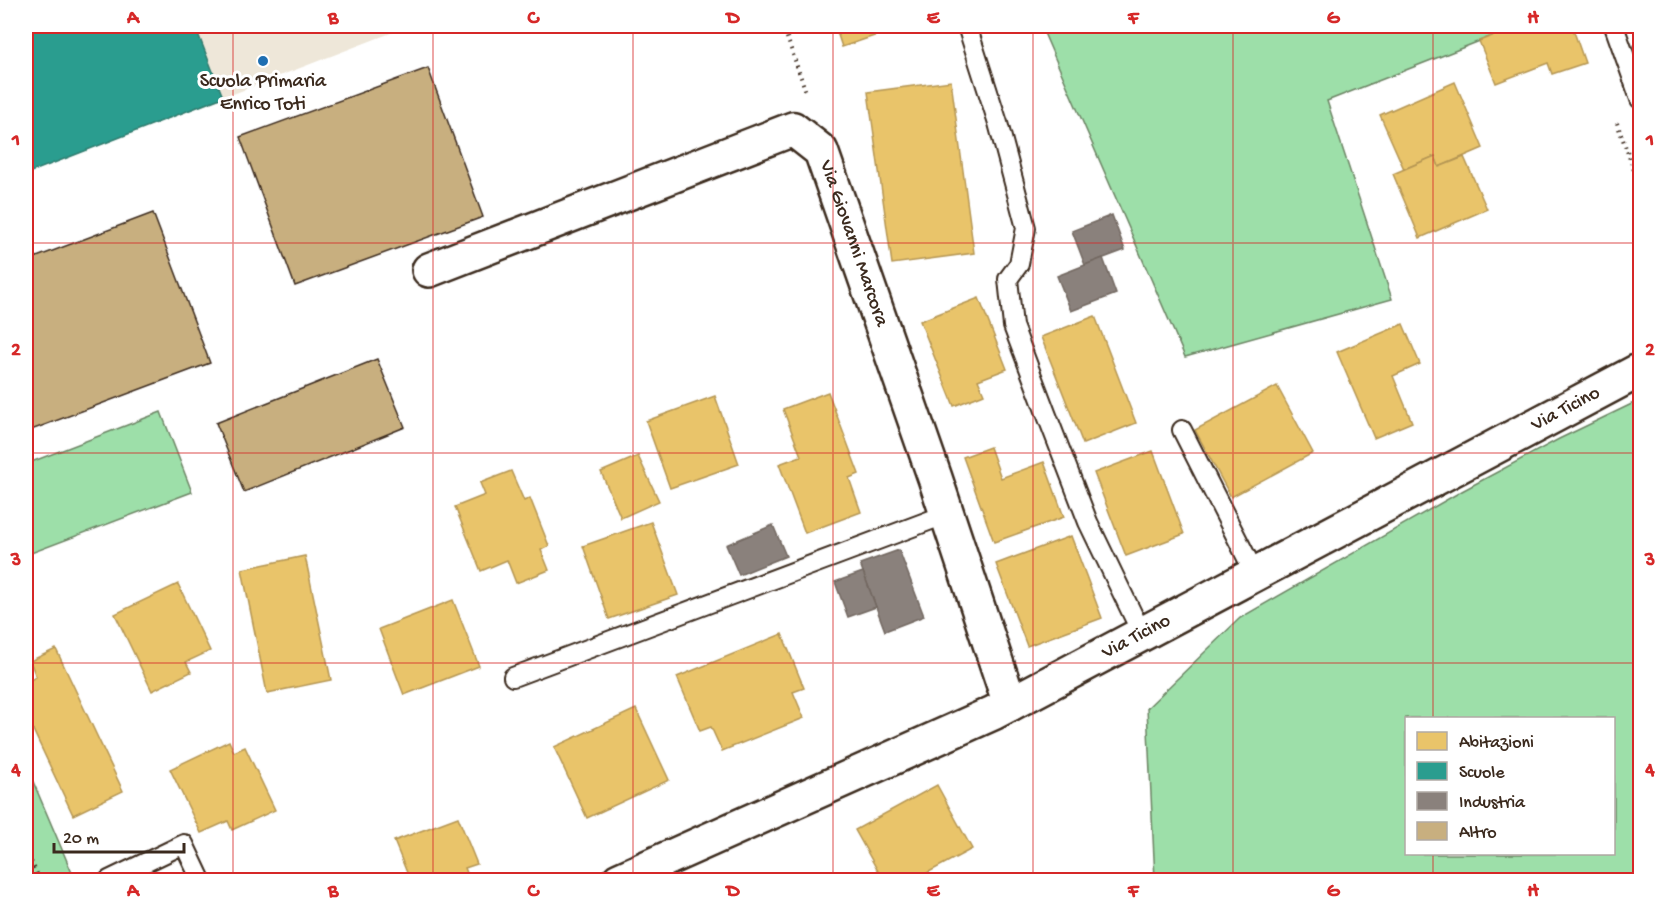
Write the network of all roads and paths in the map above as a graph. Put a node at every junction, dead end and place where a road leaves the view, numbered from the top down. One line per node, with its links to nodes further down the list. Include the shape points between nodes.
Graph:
1 (783, 26): 4 (path)
2 (967, 26): 11 (lane, via 1026,228 1019,264 1008,279 1014,326 1088,522)
3 (1614, 26): 5 (lane)
4 (806, 93)
5 (1641, 99)
6 (429, 270): 9 (street, Via Giovanni Marcora, via 793,129 821,151)
7 (1641, 370): 10 (street, Via Ticino)
8 (1182, 430): 10 (lane)
9 (947, 514): 12 (lane); 13 (street, Via Giovanni Marcora)
10 (1255, 574): 11 (street, Via Ticino)
11 (1142, 634): 13 (street, Via Ticino)
12 (513, 677)
13 (1010, 704): 18 (street, Via Ticino)
14 (26, 851): 15 (path)
15 (40, 880)
16 (109, 880): 17 (lane, via 184,844)
17 (201, 880)
18 (619, 880)

